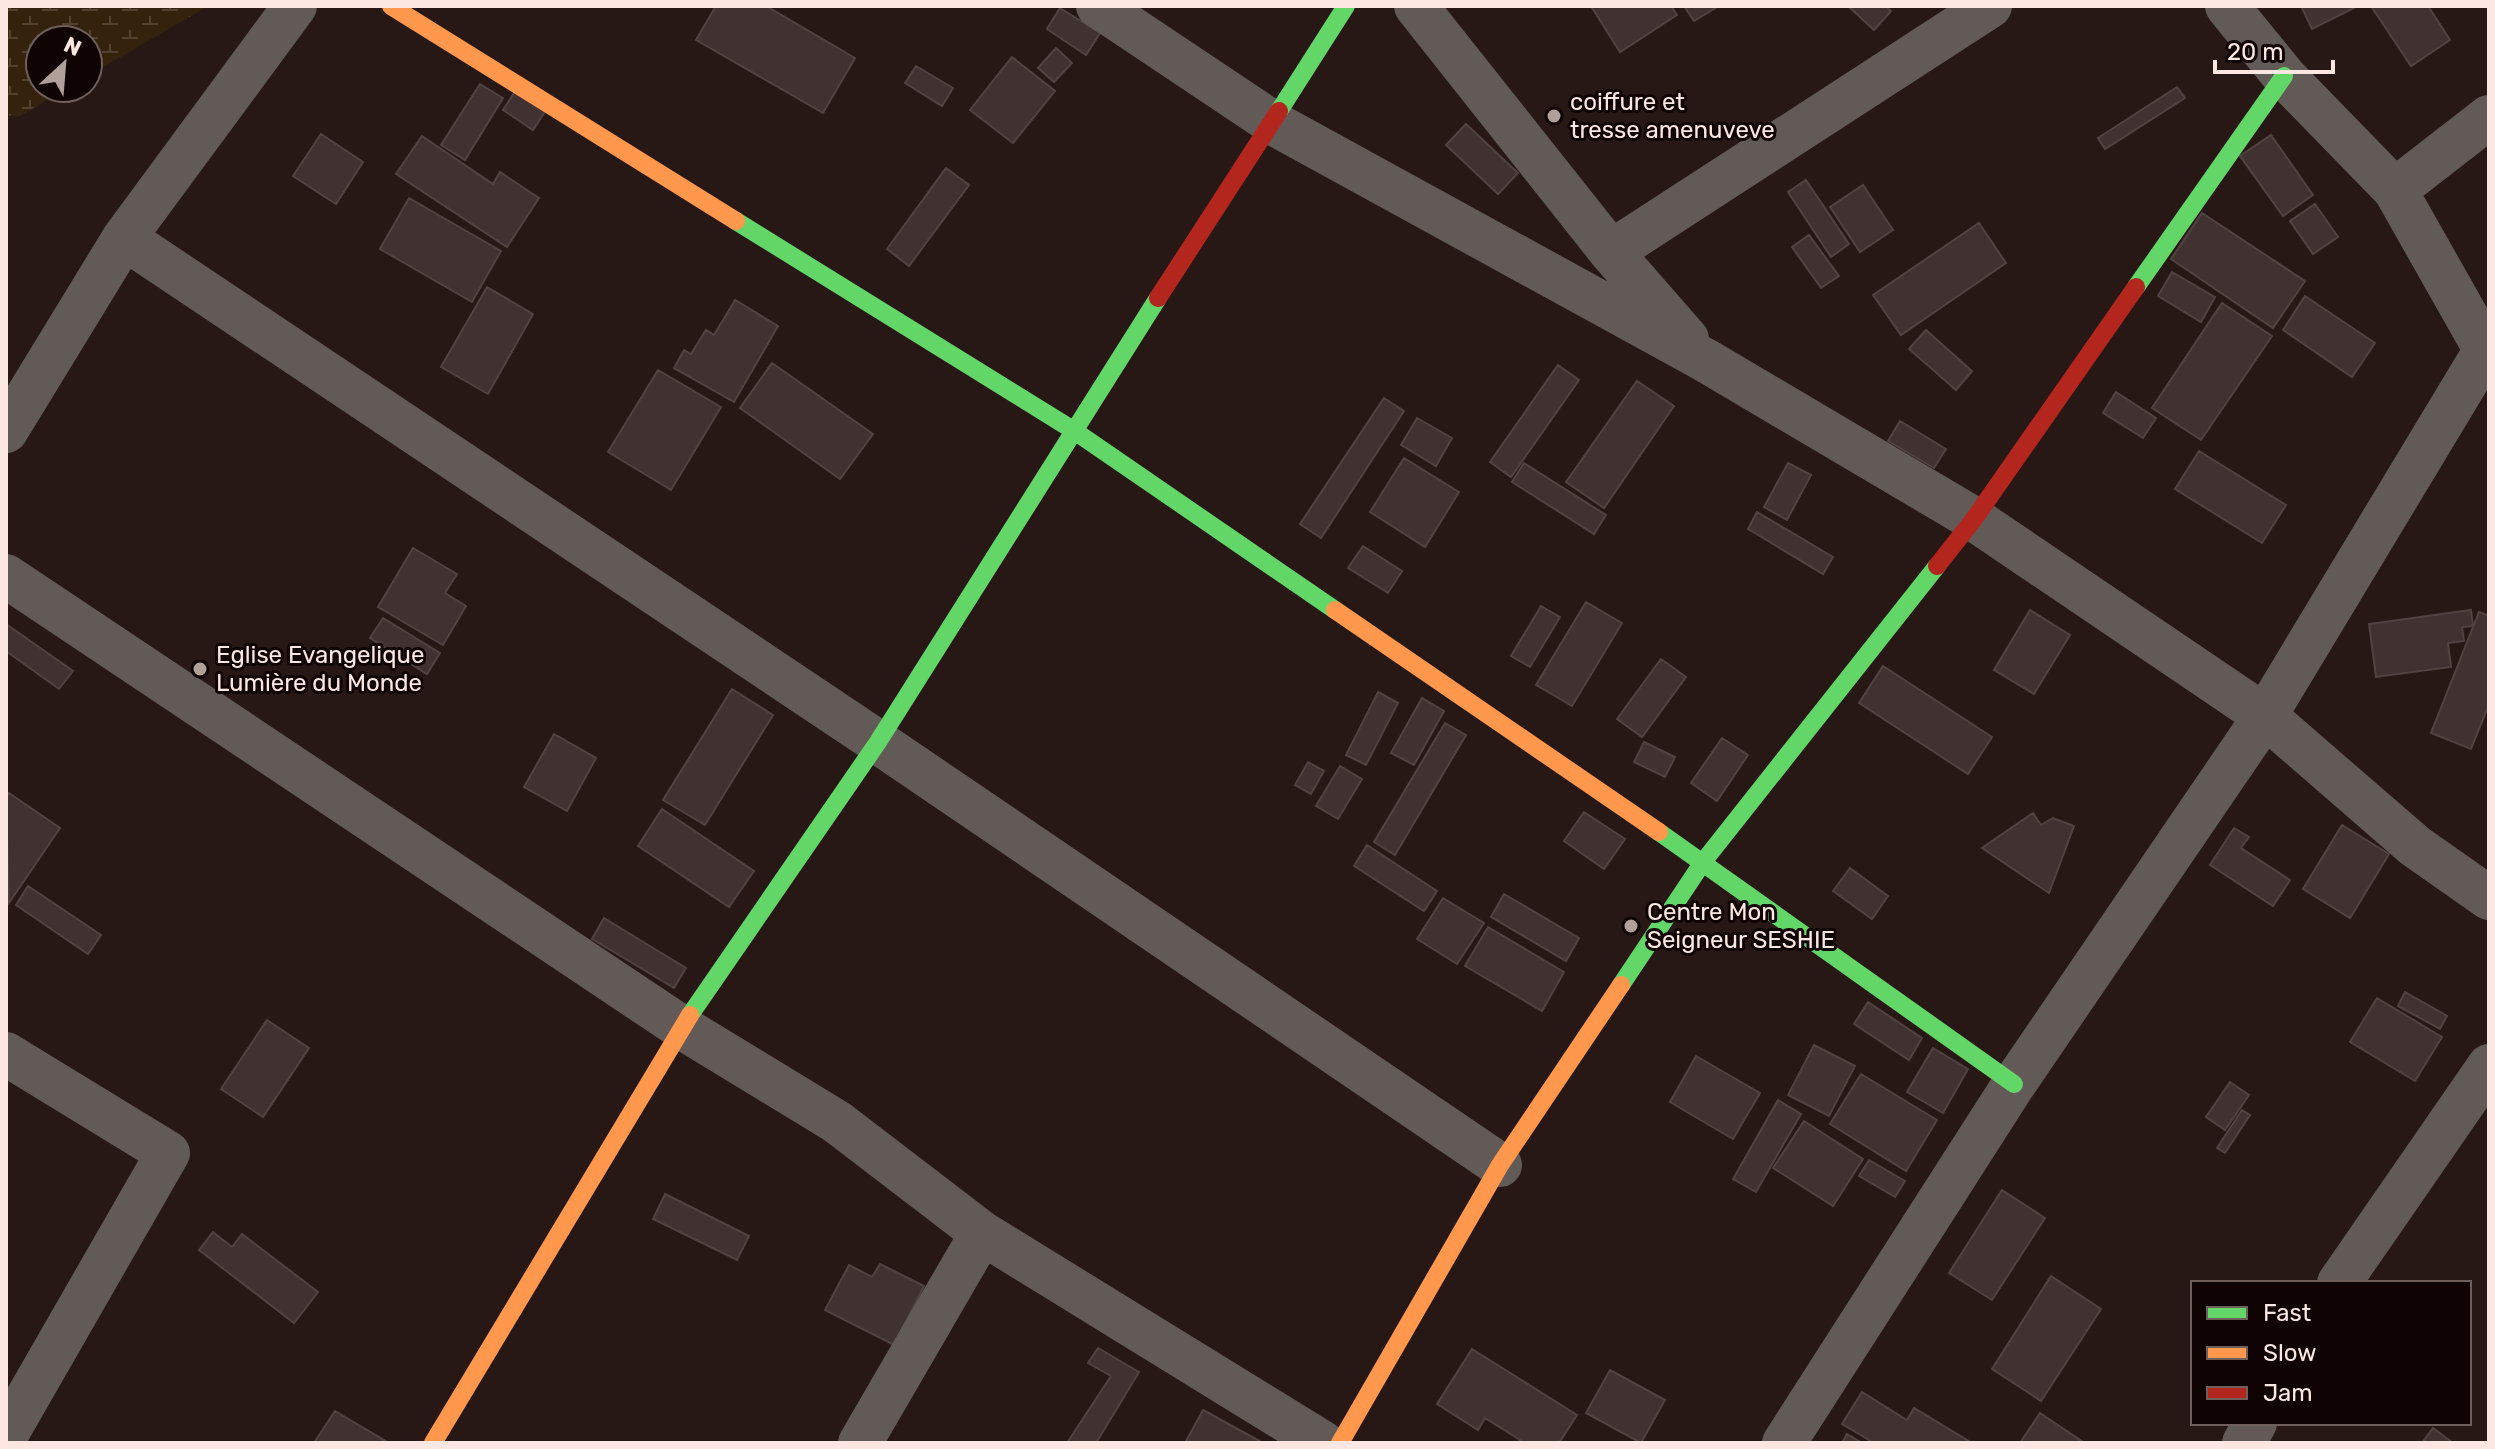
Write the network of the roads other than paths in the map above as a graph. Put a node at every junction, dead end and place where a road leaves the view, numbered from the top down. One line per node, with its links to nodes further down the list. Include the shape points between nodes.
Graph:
1 (295, 6): 12 (street)
2 (391, 6): 16 (street)
3 (1098, 6): 10 (street)
4 (1346, 6): 10 (street)
5 (1416, 6): 13 (street)
6 (1990, 6): 13 (street)
7 (2227, 6): 8 (street)
8 (2284, 76): 11 (street); 18 (street)
9 (2489, 117): 11 (street)
10 (1273, 123): 15 (street); 16 (street)
11 (2395, 190): 14 (street)
12 (124, 238): 17 (street); 21 (street)
13 (1611, 252): 15 (street)
14 (2487, 354): 20 (street)
15 (1705, 360): 18 (street)
16 (1073, 430): 21 (street); 22 (street)
17 (6, 431)
18 (1974, 519): 20 (street); 22 (street)
19 (6, 576): 24 (street)
20 (2265, 716): 23 (street, via 2415,846); 27 (street)
21 (878, 742): 24 (street); 28 (street)
22 (1703, 862): 27 (street); 28 (street)
23 (2489, 898)
24 (681, 1027): 29 (street, via 837,1122); 33 (street)
25 (6, 1054): 32 (street, via 168,1153)
26 (2489, 1066): 30 (street)
27 (2014, 1084): 37 (street)
28 (1500, 1165): 36 (street)
29 (982, 1233): 34 (street); 35 (street)
30 (2340, 1281)
31 (2254, 1425): 38 (street)
32 (6, 1435)
33 (433, 1443)
34 (860, 1443)
35 (1323, 1443)
36 (1340, 1443)
37 (1784, 1443)
38 (2244, 1443)

